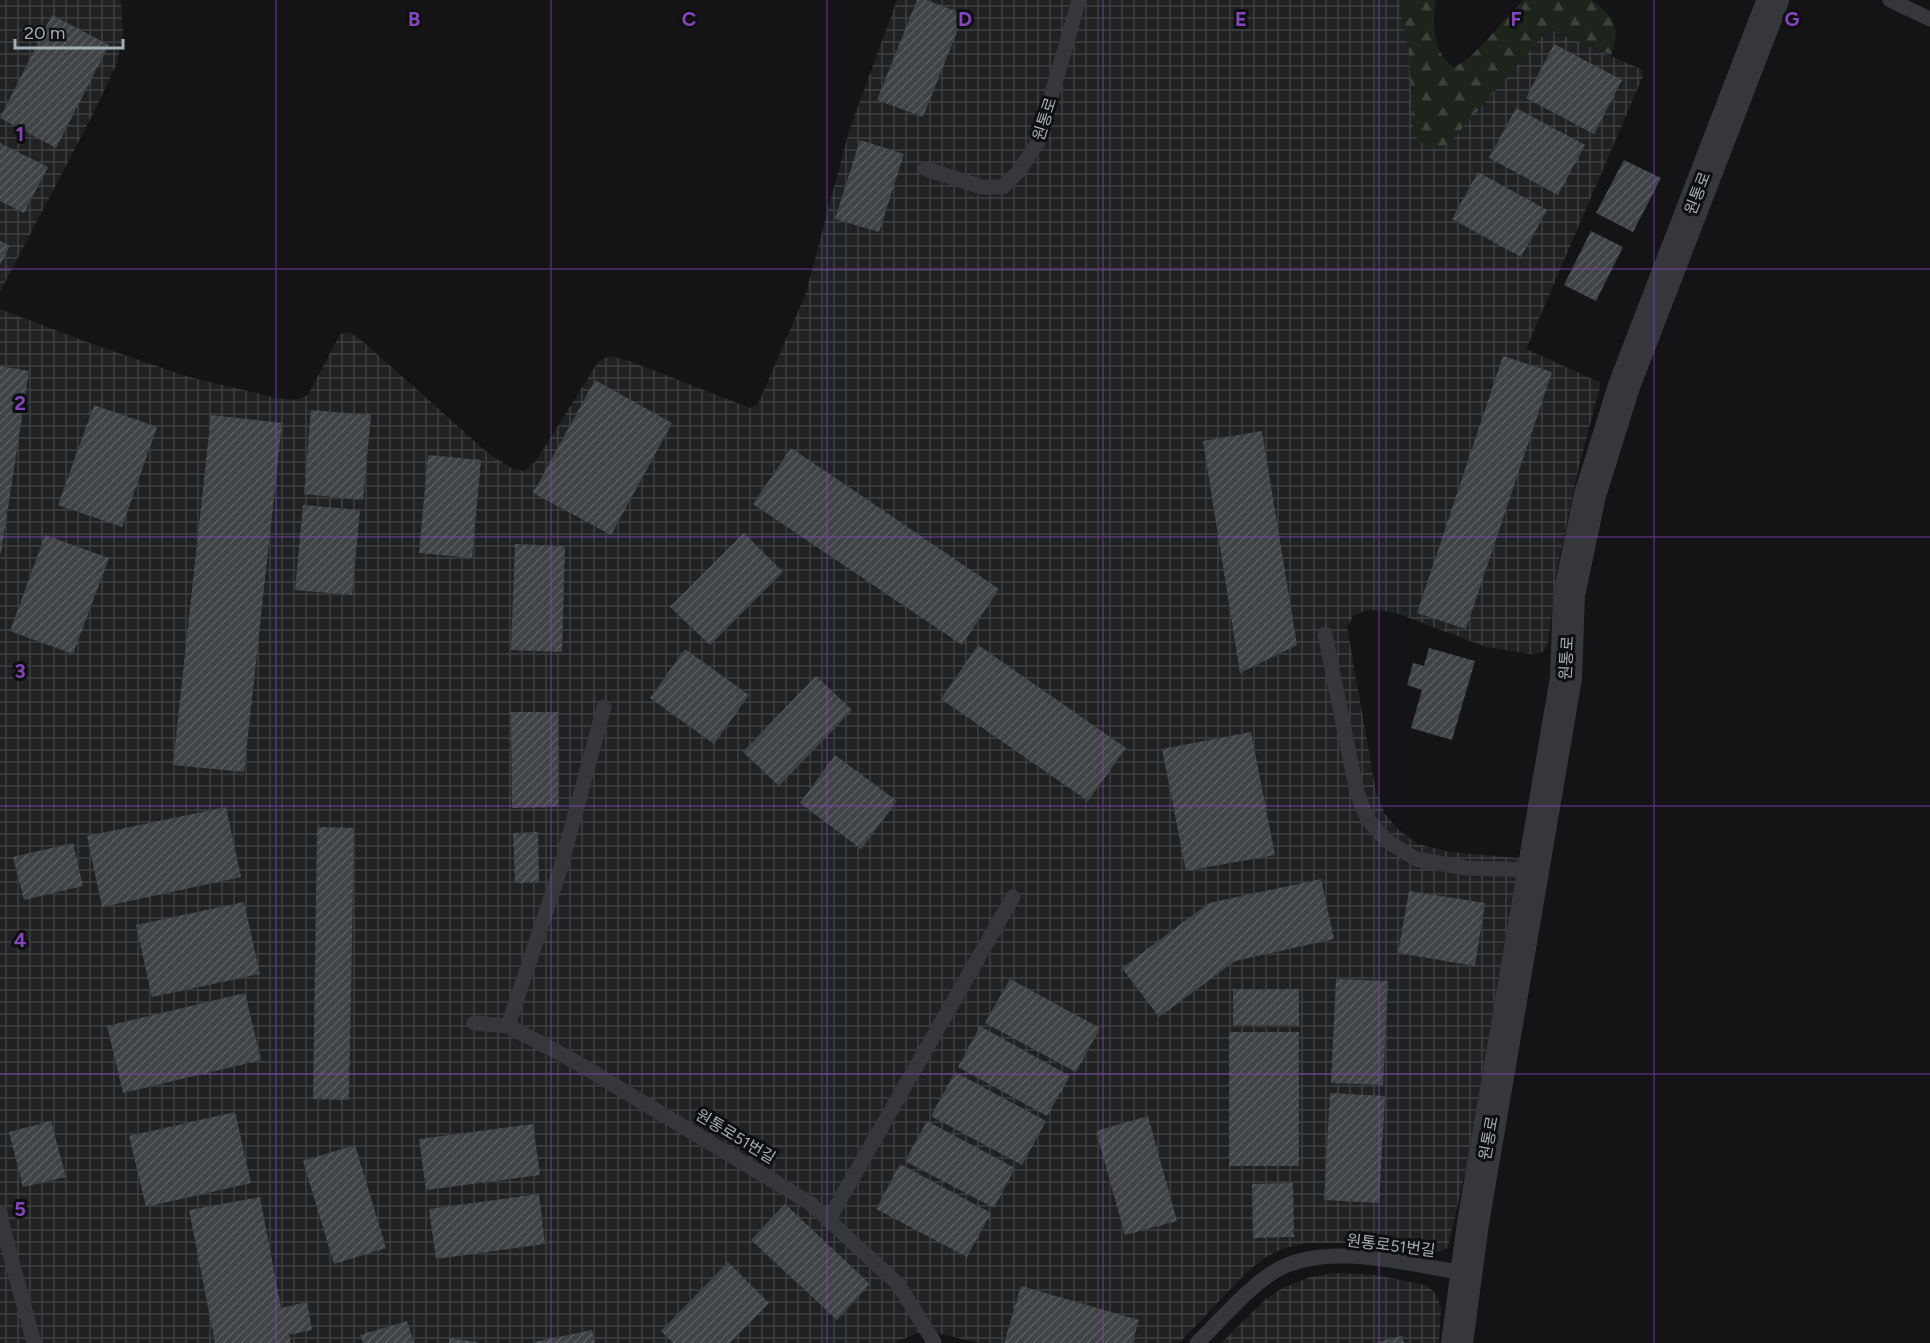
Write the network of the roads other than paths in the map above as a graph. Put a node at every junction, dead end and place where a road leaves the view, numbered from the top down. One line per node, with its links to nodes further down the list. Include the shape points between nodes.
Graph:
1 (1078, 0): 5 (lane, 원통로, via 1038,142 1020,171 1003,187 982,187)
2 (1773, 0): 8 (street, 원통로, via 1624,386 1590,495 1569,595 1566,678)
3 (1890, 0): 4 (lane)
4 (1930, 19)
5 (926, 169)
6 (1325, 634): 8 (lane, via 1357,793 1368,819 1387,841 1416,859 1466,868)
7 (604, 707): 11 (lane, via 556,881)
8 (1534, 870): 15 (street, 원통로)
9 (1013, 897): 13 (lane)
10 (474, 1023): 11 (lane, 원통로51번길)
11 (508, 1026): 13 (lane, 원통로51번길, via 686,1126 810,1203)
12 (0, 1212): 14 (lane)
13 (829, 1219): 17 (lane, 원통로51번길, via 898,1284)
14 (2, 1229): 16 (lane)
15 (1466, 1273): 18 (lane, 원통로51번길, via 1361,1257 1297,1262 1262,1280); 19 (street, 원통로)
16 (34, 1343)
17 (934, 1343)
18 (1197, 1343)
19 (1457, 1343)

